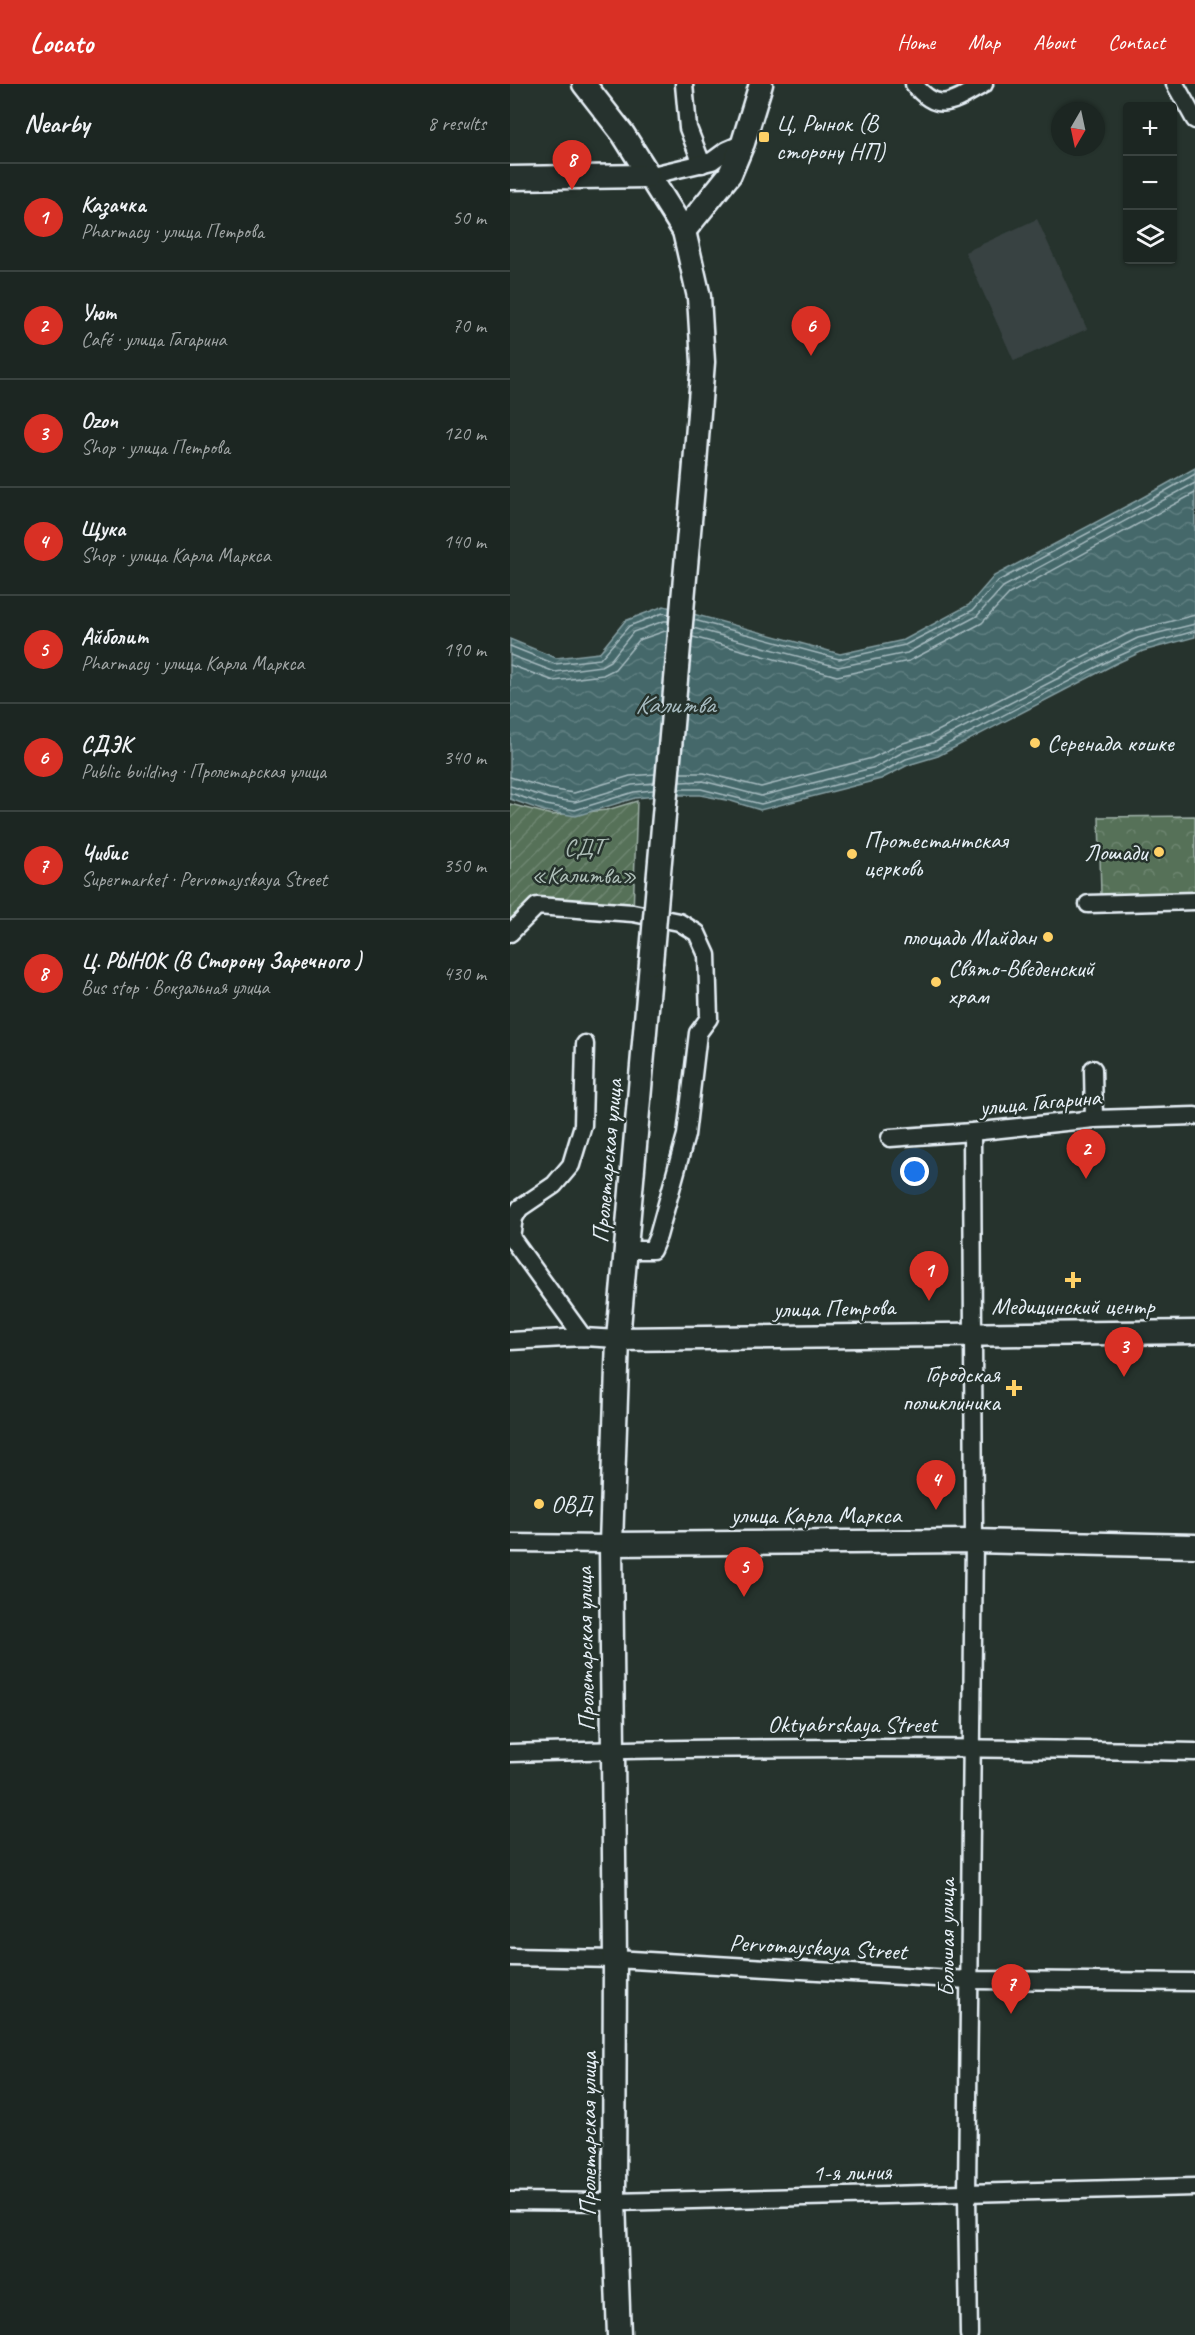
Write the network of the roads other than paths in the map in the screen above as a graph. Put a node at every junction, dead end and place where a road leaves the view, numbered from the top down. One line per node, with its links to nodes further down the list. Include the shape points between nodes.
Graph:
1 (584, 84): 10 (main road, via 623,134)
2 (684, 84): 9 (street, via 688,128)
3 (761, 84): 8 (main road)
4 (914, 84): 5 (street, via 934,102 949,104)
5 (984, 84)
6 (1175, 84): 7 (street)
7 (1195, 120)
8 (743, 143): 9 (street); 12 (main road, via 730,174)
9 (702, 164): 10 (street)
10 (648, 176): 11 (main road); 12 (main road)
11 (510, 178)
12 (684, 231): 23 (main road, Пролетарская улица, bridge, via 699,297 703,362)
13 (1195, 901): 14 (street)
14 (1088, 904)
15 (510, 933): 23 (street, via 537,906 633,913 679,922 697,933 707,955 709,1018 698,1033 686,1135 652,1250)
16 (585, 1044): 22 (street, via 583,1125 571,1165 554,1185 520,1208)
17 (1093, 1069): 19 (street)
18 (1195, 1116): 19 (street, улица Гагарина)
19 (1094, 1119): 20 (street, улица Гагарина)
20 (972, 1132): 21 (street, улица Гагарина); 25 (street)
21 (890, 1138)
22 (510, 1237): 26 (street)
23 (626, 1250): 27 (main road, Пролетарская улица)
24 (1195, 1332): 25 (main road, улица Петрова)
25 (974, 1334): 27 (main road, улица Петрова); 29 (street, Большая улица)
26 (583, 1337): 27 (street, улица Петрова); 28 (street, улица Петрова)
27 (618, 1338): 31 (main road, Пролетарская улица)
28 (510, 1341)
29 (975, 1541): 31 (main road, улица Карла Маркса); 32 (main road, улица Карла Маркса); 33 (street, Большая улица)
30 (510, 1543): 31 (street, улица Карла Маркса)
31 (611, 1544): 34 (main road, Пролетарская улица)
32 (1195, 1546)
33 (971, 1747): 34 (street, Oktyabrskaya Street); 35 (street, Oktyabrskaya Street); 39 (street, Большая улица)
34 (613, 1750): 36 (street, Oktyabrskaya Street); 38 (main road, Пролетарская улица)
35 (1195, 1752)
36 (510, 1753)
37 (510, 1957): 38 (street, Pervomayskaya Street)
38 (615, 1959): 39 (street, Pervomayskaya Street); 44 (main road, Пролетарская улица)
39 (969, 1980): 40 (street, Pervomayskaya Street); 42 (street, Большая улица)
40 (1195, 1982)
41 (1195, 2187): 42 (street, 1-я линия)
42 (967, 2193): 44 (street, 1-я линия); 46 (street, Большая улица)
43 (510, 2201): 44 (street, 1-я линия)
44 (614, 2202): 45 (main road, Пролетарская улица)
45 (619, 2335)
46 (969, 2335)

